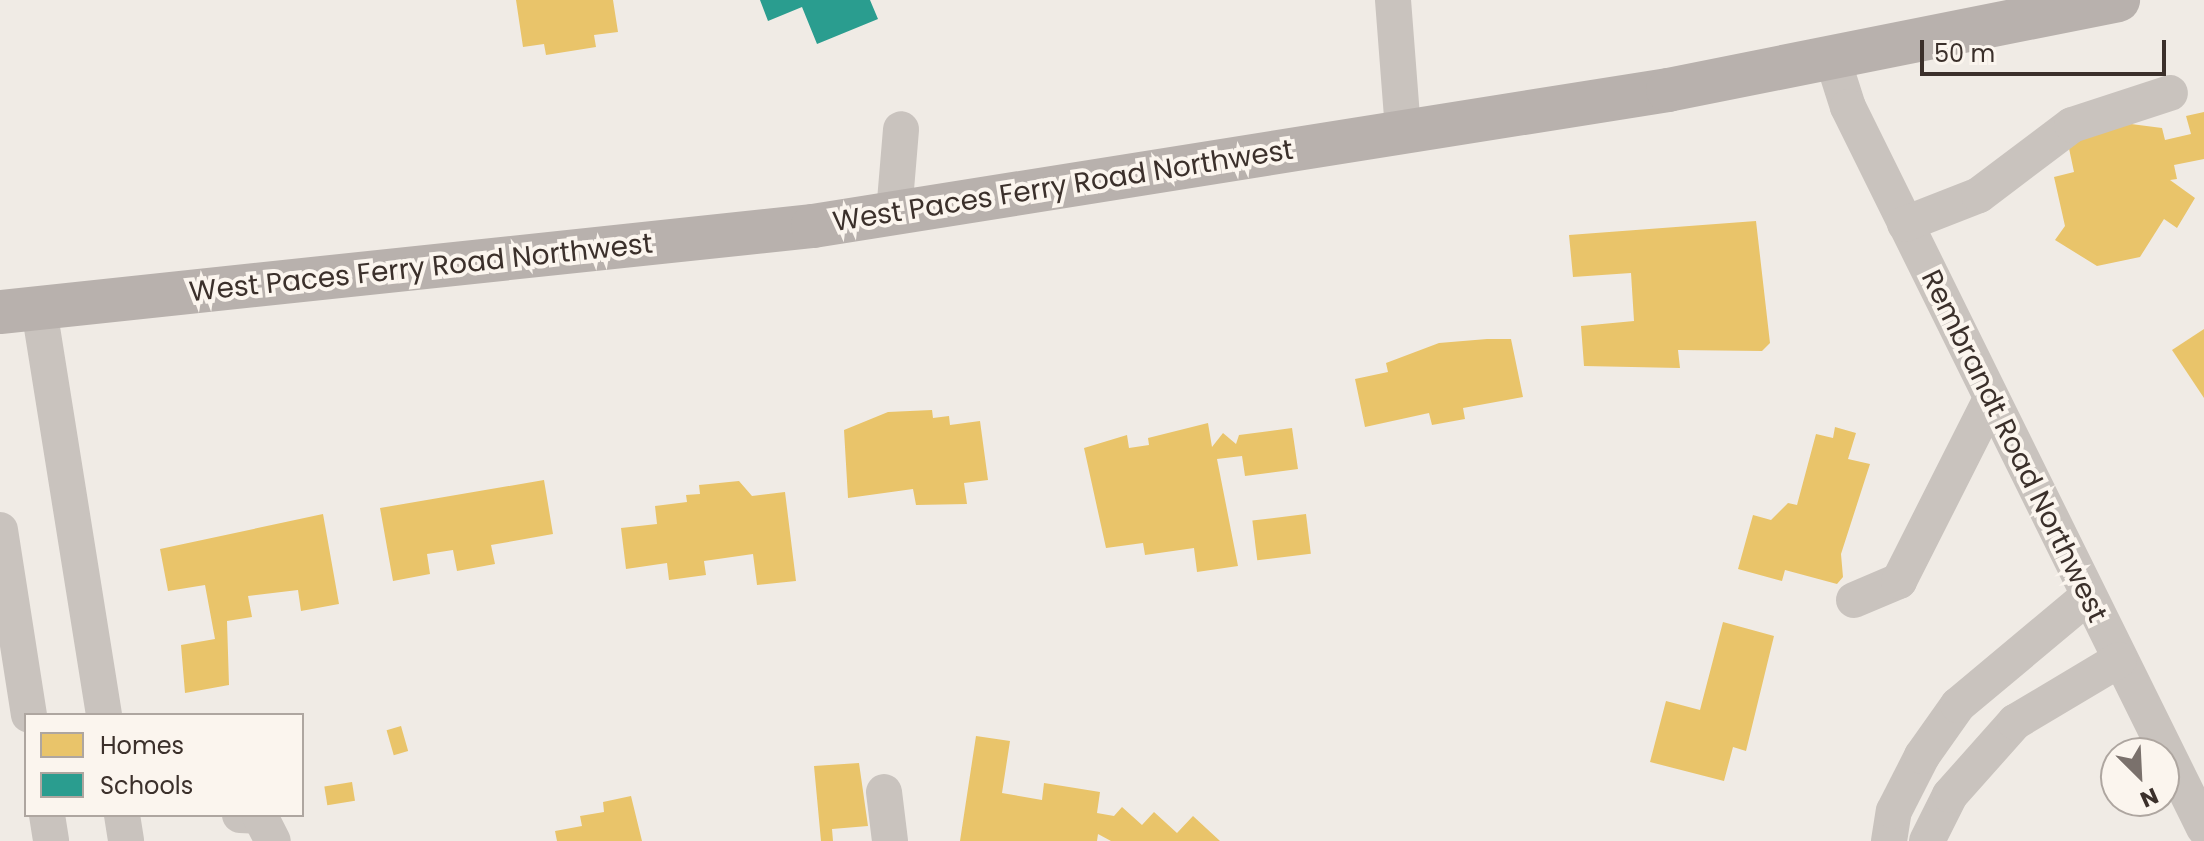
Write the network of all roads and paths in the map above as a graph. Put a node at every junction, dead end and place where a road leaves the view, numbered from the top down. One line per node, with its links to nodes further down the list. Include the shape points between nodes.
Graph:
1 (1393, 0): 6 (street)
2 (2118, 0): 3 (main road, West Paces Ferry Road Northwest)
3 (1833, 60): 6 (main road, West Paces Ferry Road Northwest); 8 (street, Rembrandt Road Northwest)
4 (2170, 93): 8 (street, via 2072,125 1979,195)
5 (901, 129): 7 (street)
6 (1403, 131): 7 (main road, West Paces Ferry Road Northwest)
7 (894, 213): 9 (main road, West Paces Ferry Road Northwest)
8 (1905, 224): 10 (street, Rembrandt Road Northwest)
9 (20, 310): 16 (street)
10 (1991, 399): 12 (street, Rembrandt Road Northwest); 13 (street, via 1899,581)
11 (0, 530): 15 (street)
12 (2087, 597): 14 (street, Rembrandt Road Northwest); 26 (street, via 1958,705 1922,756 1894,811)
13 (1854, 600)
14 (2119, 660): 21 (street, Rembrandt Road Northwest); 27 (street, via 2015,722 1950,795)
15 (29, 713)
16 (104, 713)
17 (884, 792): 25 (street)
18 (47, 817): 22 (street)
19 (122, 817): 23 (street)
20 (261, 817): 24 (street)
21 (2204, 828)
22 (51, 841)
23 (126, 841)
24 (273, 841)
25 (890, 841)
26 (1889, 841)
27 (1927, 841)

